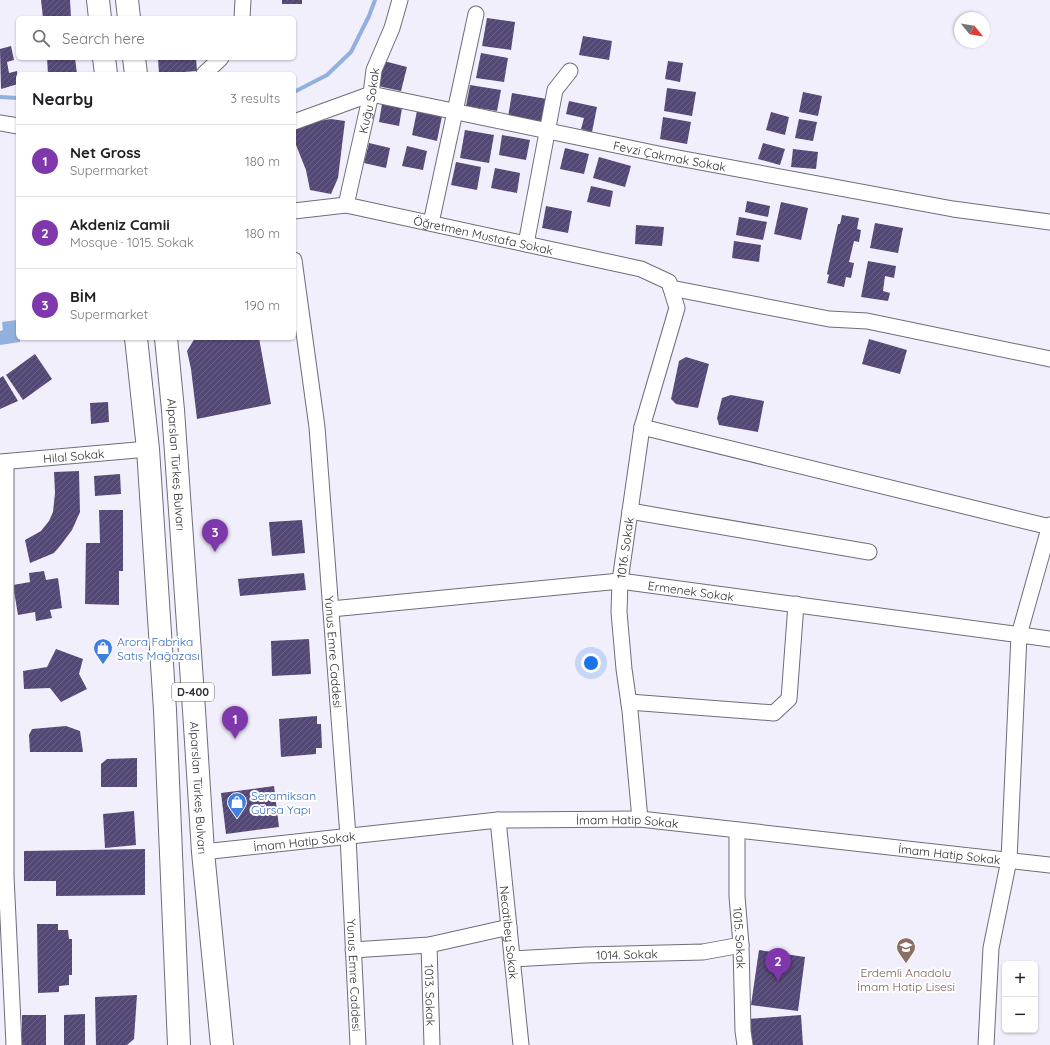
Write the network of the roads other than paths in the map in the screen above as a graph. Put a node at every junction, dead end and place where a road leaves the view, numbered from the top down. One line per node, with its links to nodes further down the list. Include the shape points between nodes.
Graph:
1 (98, 0): 6 (highway)
2 (127, 0): 7 (highway)
3 (243, 0): 8 (street)
4 (400, 0): 16 (street, Kuğu Sokak, via 392,28 374,70)
5 (476, 14): 17 (street)
6 (100, 16)
7 (129, 16)
8 (242, 16)
9 (104, 60): 13 (highway)
10 (134, 60): 14 (highway)
11 (219, 60): 15 (street)
12 (570, 71): 21 (street, via 555,90)
13 (106, 72)
14 (136, 72)
15 (206, 72)
16 (371, 94): 17 (street, Fevzi Çakmak Sokak); 18 (street); 22 (street, Kuğu Sokak)
17 (455, 112): 21 (street, Fevzi Çakmak Sokak); 25 (street)
18 (296, 121)
19 (0, 122): 20 (street)
20 (16, 126)
21 (547, 131): 24 (street, Fevzi Çakmak Sokak, via 953,209); 26 (street)
22 (346, 204): 23 (street, Öğretmen Mustafa Sokak); 25 (street, Öğretmen Mustafa Sokak)
23 (296, 211)
24 (1050, 222)
25 (431, 223): 26 (street, Öğretmen Mustafa Sokak)
26 (526, 244): 28 (street, Öğretmen Mustafa Sokak, via 641,269)
27 (296, 275): 40 (street, Yunus Emre Caddesi, via 316,427)
28 (670, 285): 31 (street, Öğretmen Mustafa Sokak, via 829,319 867,321); 32 (street, 1016. Sokak, via 676,308)
29 (136, 340): 33 (highway, D-400)
30 (166, 340): 49 (highway, Alparslan Türkeş Bulvarı / D-400, via 174,418)
31 (1050, 359)
32 (642, 427): 35 (street, 1016. Sokak); 36 (street)
33 (148, 449): 34 (street, Hilal Sokak); 59 (highway, D-400, via 165,710)
34 (3, 462): 44 (street)
35 (630, 511): 37 (street); 38 (street, 1016. Sokak)
36 (1050, 526): 41 (street)
37 (870, 552)
38 (620, 581): 39 (street, Ermenek Sokak); 40 (street, Ermenek Sokak); 43 (street, 1016. Sokak, via 619,612)
39 (796, 604): 41 (street, Ermenek Sokak); 43 (street, via 789,699 774,713)
40 (331, 609): 48 (street, Yunus Emre Caddesi)
41 (1019, 635): 42 (street, Ermenek Sokak); 50 (street)
42 (1050, 639)
43 (629, 702): 45 (street, 1016. Sokak)
44 (3, 757): 52 (street)
45 (640, 819): 46 (street, İmam Hatip Sokak); 47 (street, İmam Hatip Sokak)
46 (498, 820): 48 (street, İmam Hatip Sokak); 53 (street, Necatibey Sokak)
47 (737, 830): 50 (street, İmam Hatip Sokak); 55 (street, 1015. Sokak, via 737,896)
48 (348, 836): 49 (street, İmam Hatip Sokak); 56 (street, Yunus Emre Caddesi)
49 (203, 852): 60 (highway, Alparslan Türkeş Bulvarı / D-400)
50 (1009, 860): 51 (street, İmam Hatip Sokak); 65 (street, via 991,948)
51 (1050, 865)
52 (3, 876): 58 (street)
53 (509, 927): 54 (street); 57 (street, Necatibey Sokak)
54 (429, 944): 56 (street); 62 (street, 1013. Sokak)
55 (741, 945): 57 (street, 1014. Sokak, via 703,952); 64 (street, 1015. Sokak)
56 (353, 950): 61 (street, Yunus Emre Caddesi)
57 (512, 959): 63 (street, Necatibey Sokak)
58 (14, 1045)
59 (179, 1045)
60 (222, 1045)
61 (358, 1045)
62 (432, 1045)
63 (521, 1045)
64 (745, 1045)
65 (986, 1045)

